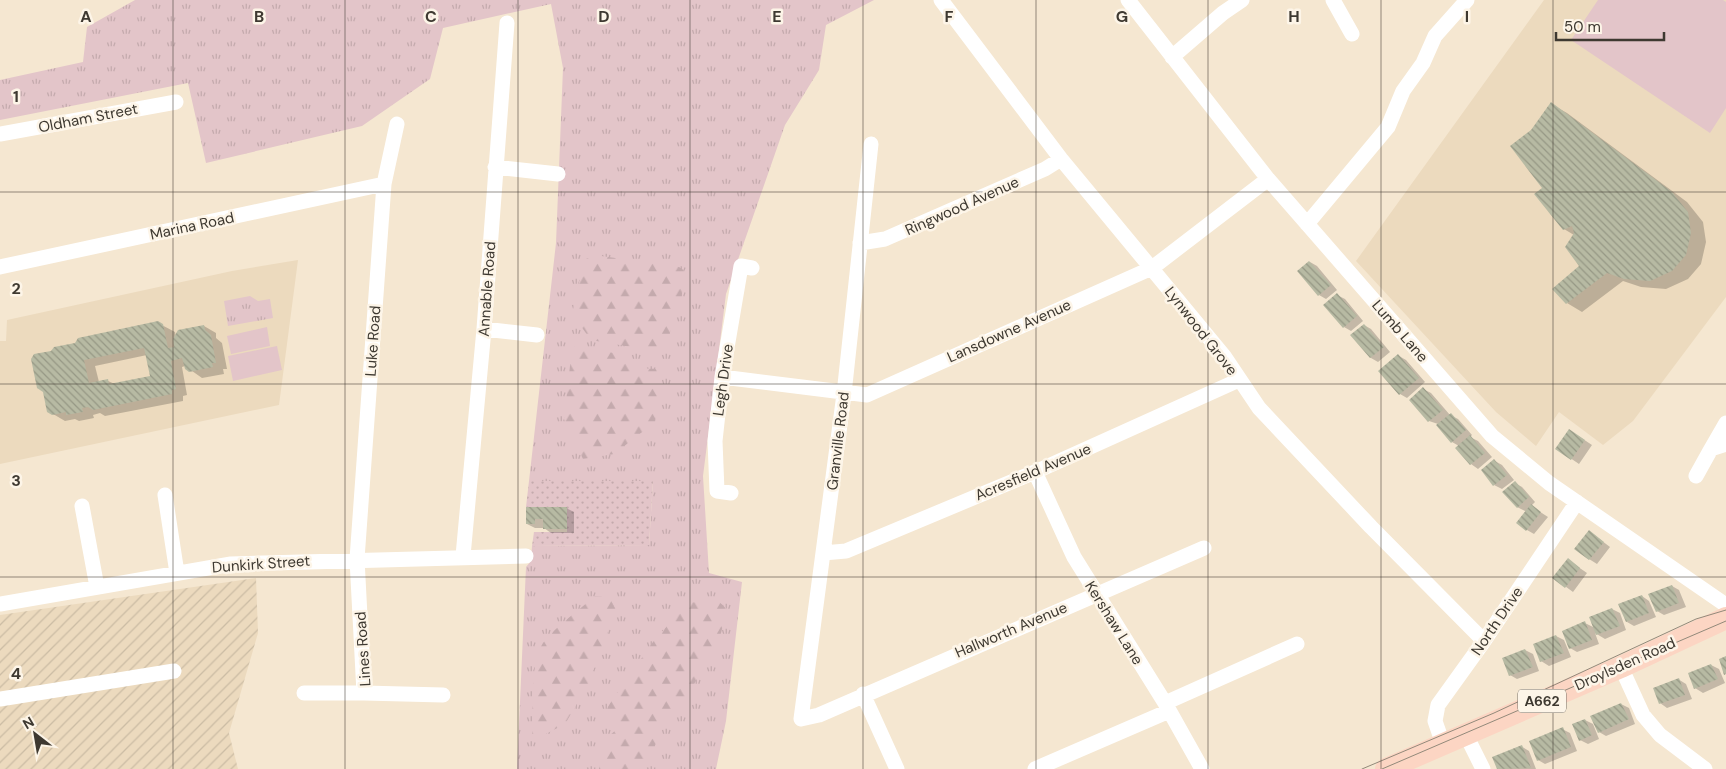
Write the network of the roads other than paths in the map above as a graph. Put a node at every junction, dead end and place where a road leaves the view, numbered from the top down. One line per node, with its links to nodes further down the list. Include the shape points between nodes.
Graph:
1 (941, 0): 13 (street, Lynwood Grove)
2 (1128, 0): 8 (street, Lumb Lane)
3 (1333, 0): 7 (street)
4 (1467, 0): 18 (street, via 1435,36 1423,63 1403,91 1388,127)
5 (1240, 1): 8 (street)
6 (507, 23): 14 (street, Annable Road)
7 (1352, 34)
8 (1172, 56): 16 (street, Lumb Lane)
9 (176, 102): 11 (street, Oldham Street)
10 (397, 124): 17 (street, Luke Road)
11 (0, 134)
12 (871, 144): 19 (street, Granville Road)
13 (1061, 159): 19 (street, Ringwood Avenue, via 885,239); 22 (street, Lynwood Grove)
14 (495, 167): 15 (street); 23 (street, Annable Road)
15 (558, 174)
16 (1268, 179): 18 (street, Lumb Lane); 22 (street, Lansdowne Avenue)
17 (384, 184): 20 (street, Marina Road); 41 (street, Luke Road)
18 (1307, 224): 35 (street, Lumb Lane, via 1492,436 1548,483)
19 (860, 243): 27 (street, Granville Road)
20 (0, 267)
21 (752, 268): 25 (street, Legh Drive, via 741,266)
22 (1152, 268): 26 (street, Lynwood Grove, via 1224,356); 27 (street, Lansdowne Avenue, via 867,395)
23 (484, 329): 24 (street); 39 (street, Annable Road)
24 (536, 335)
25 (722, 377): 27 (street, Lansdowne Avenue); 33 (street, Legh Drive, via 715,441 717,491)
26 (1239, 380): 31 (street, Acresfield Avenue); 50 (street, Lynwood Grove, via 1259,408)
27 (844, 394): 38 (street, Granville Road)
28 (1726, 423): 30 (street)
29 (1726, 444): 30 (street)
30 (1711, 449): 32 (street)
31 (1035, 472): 38 (street, Acresfield Avenue, via 846,551); 44 (street, Kershaw Lane, via 1074,557)
32 (1696, 476)
33 (731, 494)
34 (165, 495): 42 (street)
35 (1577, 502): 46 (street, Lumb Lane); 50 (street, North Drive)
36 (82, 506): 43 (street)
37 (1204, 548): 44 (street, Hallworth Avenue)
38 (823, 553): 60 (street, Granville Road, via 800,719)
39 (463, 556): 40 (street, Dunkirk Street); 41 (street, Dunkirk Street)
40 (526, 556)
41 (357, 559): 42 (street, Dunkirk Street, via 231,564); 55 (street, Lines Road)
42 (176, 573): 43 (street, Dunkirk Street)
43 (96, 587): 45 (street, Dunkirk Street)
44 (1095, 593): 56 (street, Hallworth Avenue); 59 (street, Kershaw Lane)
45 (0, 604)
46 (1726, 605)
47 (1726, 618): 48 (main road, Droylsden Road / A662)
48 (1698, 632): 49 (main road); 52 (main road, Droylsden Road / A662)
49 (1726, 633)
50 (1484, 641): 62 (street, North Drive, via 1438,705 1435,721)
51 (1297, 644): 59 (street)
52 (1621, 667): 61 (main road, Droylsden Road / A662); 68 (street, via 1643,715 1660,735)
53 (174, 672): 58 (street)
54 (304, 693): 55 (street)
55 (364, 693): 57 (street, Lines Road)
56 (863, 694): 60 (street, Hallworth Avenue); 63 (street)
57 (443, 695)
58 (0, 699)
59 (1167, 707): 64 (street); 65 (street, Kershaw Lane)
60 (819, 715)
61 (1466, 735): 62 (main road, Droylsden Road / A662); 67 (street)
62 (1444, 744): 66 (main road, Droylsden Road / A662)
63 (897, 769)
64 (1035, 769)
65 (1202, 769)
66 (1386, 769)
67 (1483, 769)
68 (1705, 769)

